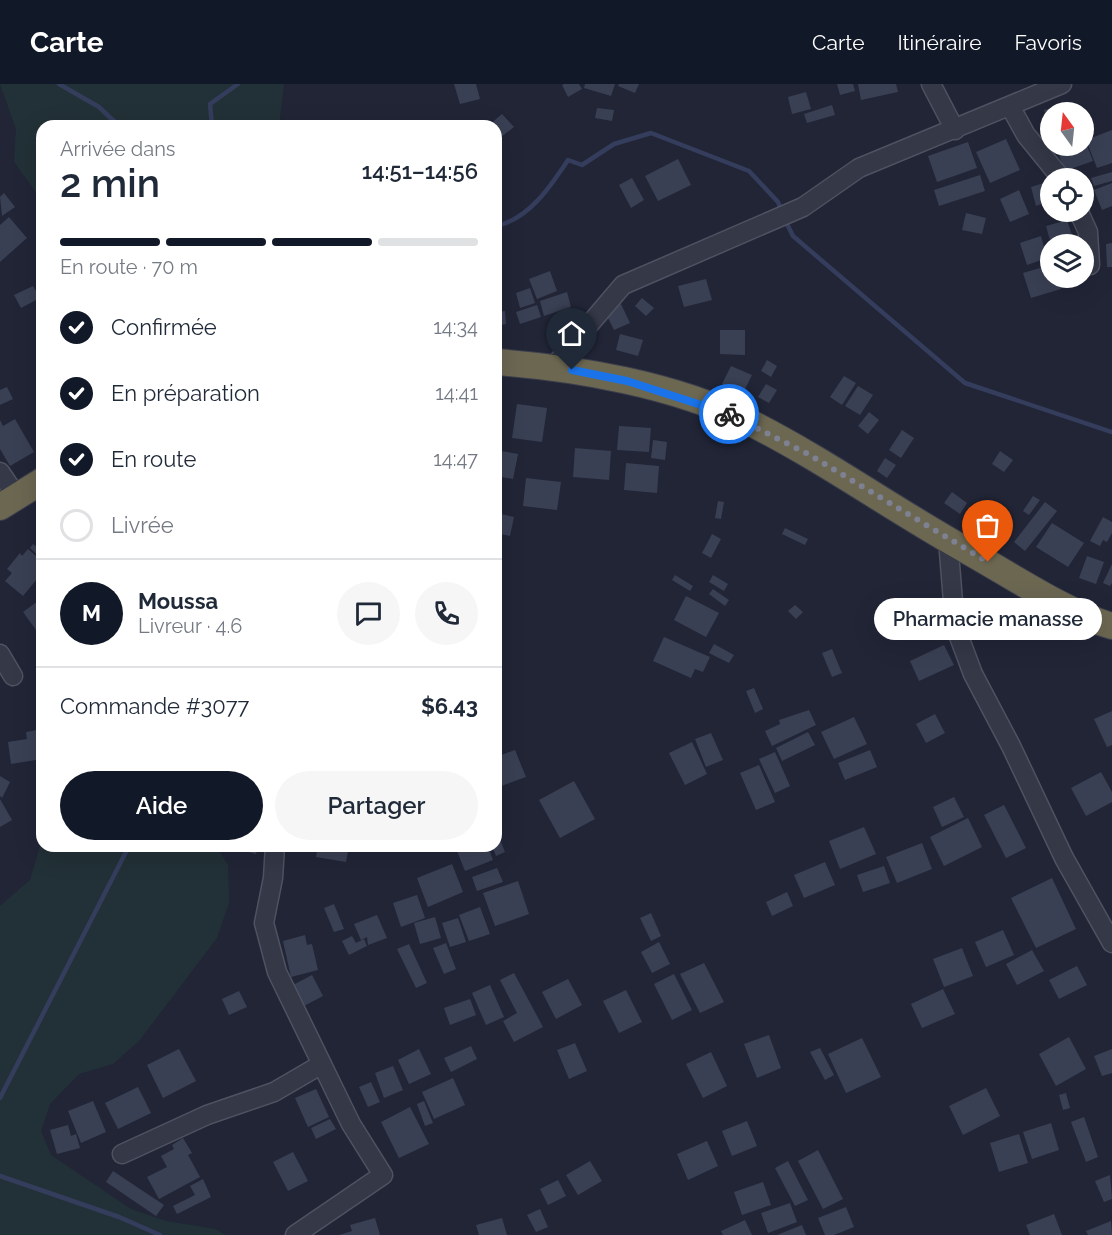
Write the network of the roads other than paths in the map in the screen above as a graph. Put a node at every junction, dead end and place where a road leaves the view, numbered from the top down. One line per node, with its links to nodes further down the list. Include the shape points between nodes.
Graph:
1 (931, 84): 4 (street)
2 (1062, 84): 3 (street)
3 (1010, 106): 4 (street); 5 (street, via 1026,135)
4 (956, 130): 7 (street, via 859,168 803,207 623,285)
5 (1053, 168)
6 (502, 362): 7 (highway)
7 (554, 366): 11 (highway, via 627,381 746,420)
8 (0, 472): 10 (street)
9 (36, 486): 10 (highway)
10 (8, 502)
11 (948, 540): 12 (highway, via 1048,596); 16 (street, via 955,626 966,656 1064,858)
12 (1112, 626)
13 (0, 654): 14 (street)
14 (12, 676)
15 (275, 852): 17 (street, via 264,923 277,972)
16 (1112, 943)
17 (322, 1064): 18 (street, via 274,1092 207,1115); 19 (street, via 351,1124 383,1175)
18 (122, 1154)
19 (294, 1235)

